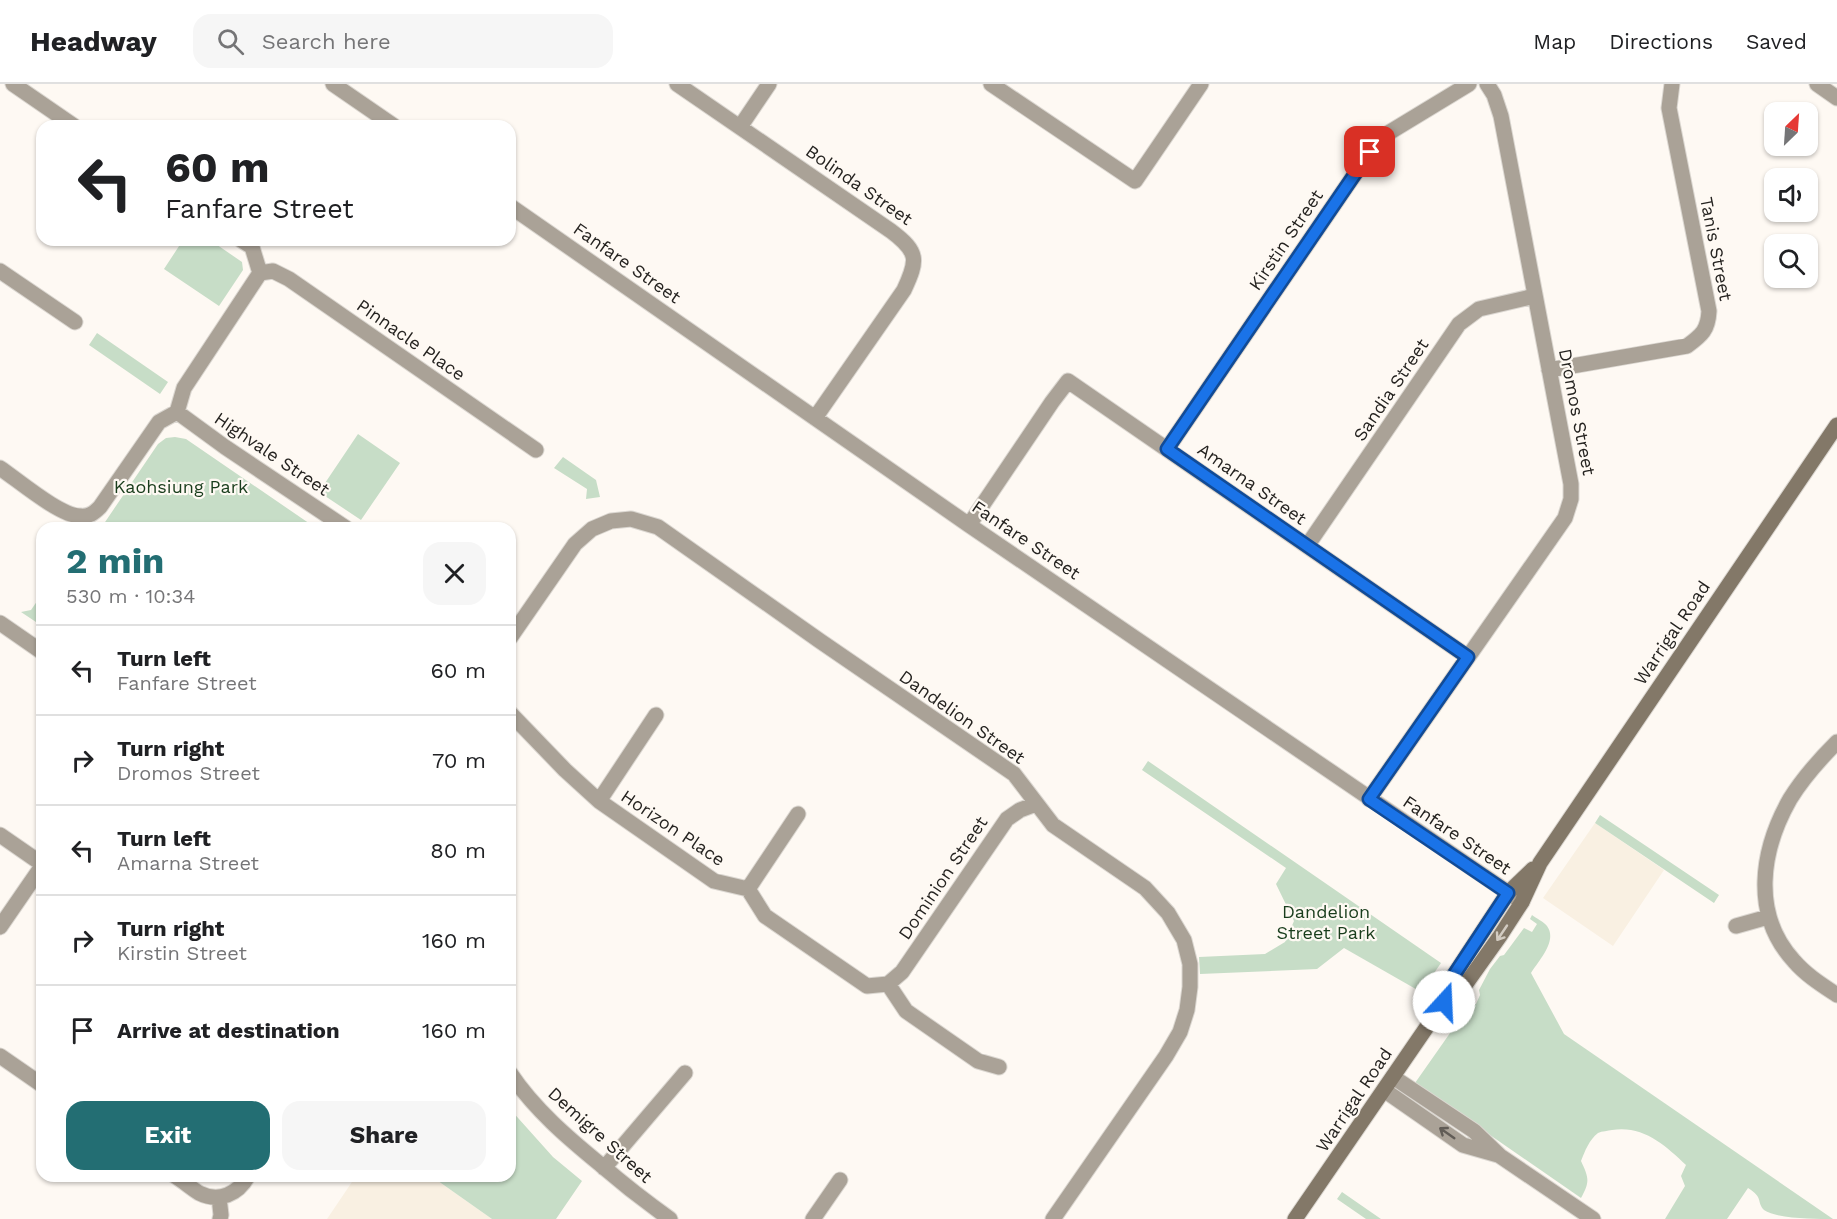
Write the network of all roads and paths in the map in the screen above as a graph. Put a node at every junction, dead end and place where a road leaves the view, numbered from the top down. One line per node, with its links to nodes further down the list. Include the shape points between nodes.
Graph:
1 (13, 84): 12 (street)
2 (333, 84): 13 (street)
3 (677, 84): 14 (street, Bolinda Street)
4 (770, 84): 14 (street)
5 (991, 84): 6 (street, via 1135,181)
6 (1201, 84)
7 (1469, 84): 25 (street, Kirstin Street, via 1390,132 1370,152)
8 (1487, 84): 19 (street, Dromos Street, via 1501,116)
9 (1672, 84): 21 (street, Tanis Street, via 1669,108 1709,311 1708,323 1700,337 1687,346)
10 (1817, 84): 11 (street)
11 (1836, 95)
12 (65, 120)
13 (385, 120)
14 (740, 127): 23 (street, Bolinda Street, via 891,231 907,243 914,256 904,290)
15 (516, 210): 23 (street, Fanfare Street)
16 (250, 246): 18 (street)
17 (0, 271): 20 (street)
18 (260, 273): 22 (street, via 184,388); 26 (street, Pinnacle Place, via 273,271 289,279)
19 (1535, 296): 21 (street, Dromos Street); 30 (street, Sandia Street, via 1479,309 1460,324)
20 (75, 322)
21 (1549, 370): 34 (street, Dromos Street, via 1571,499 1565,519)
22 (177, 412): 27 (street, via 159,422 93,514 80,516 62,511); 28 (street, Highvale Street)
23 (815, 418): 29 (street, Fanfare Street)
24 (1837, 425): 44 (main road, Warrigal Road)
25 (1167, 449): 29 (street, Amarna Street, via 1068,381); 30 (street, Amarna Street)
26 (537, 450)
27 (0, 468)
28 (337, 522)
29 (969, 525): 38 (street, Fanfare Street)
30 (1307, 546): 34 (street, Amarna Street)
31 (0, 623): 33 (street)
32 (516, 629): 40 (street, Dandelion Street, via 575,544 592,529 611,521 631,519 658,527 1014,774)
33 (36, 648)
34 (1468, 657): 38 (street, Dromos Street)
35 (656, 715): 39 (street)
36 (516, 719): 39 (street, Horizon Place)
37 (1837, 742): 49 (street, via 1791,798 1776,829 1765,870)
38 (1369, 799): 47 (street, Fanfare Street)
39 (598, 801): 46 (street, Horizon Place, via 714,881)
40 (1036, 804): 52 (street, Dominion Street, via 1007,819 902,972); 69 (street, Dandelion Street, via 1053,825 1145,888 1168,913 1184,940 1190,964 1188,1010 1180,1032)
41 (798, 814): 46 (street)
42 (0, 834): 43 (street)
43 (36, 861)
44 (1540, 863): 47 (main road, Warrigal Road); 48 (main road, Warrigal Road)
45 (36, 874): 51 (street)
46 (748, 889): 52 (street, via 765,916 867,986)
47 (1508, 893): 48 (street, Fanfare Street); 54 (main road, Warrigal Road, via 1450,981)
48 (1522, 902): 54 (main road, Warrigal Road, one-way to 54, via 1464,988)
49 (1768, 917): 50 (street); 53 (street, via 1793,960)
50 (1736, 926)
51 (0, 927)
52 (888, 984): 56 (street, via 906,1011 978,1061)
53 (1837, 995)
54 (1444, 1002): 60 (main road, Warrigal Road)
55 (0, 1056): 59 (street)
56 (999, 1067)
57 (685, 1073): 61 (street)
58 (516, 1080): 61 (street, Demigre Street, via 572,1142)
59 (36, 1081)
60 (1388, 1083): 70 (main road, Warrigal Road); 71 (street, via 1463,1145 1500,1156)
61 (604, 1167): 67 (street, Demigre Street)
62 (840, 1180): 68 (street)
63 (184, 1182): 65 (street, via 201,1194)
64 (244, 1182): 65 (street, via 236,1192)
65 (219, 1197): 66 (street)
66 (220, 1219)
67 (670, 1219)
68 (813, 1219)
69 (1053, 1219)
70 (1295, 1219)
71 (1593, 1219)

